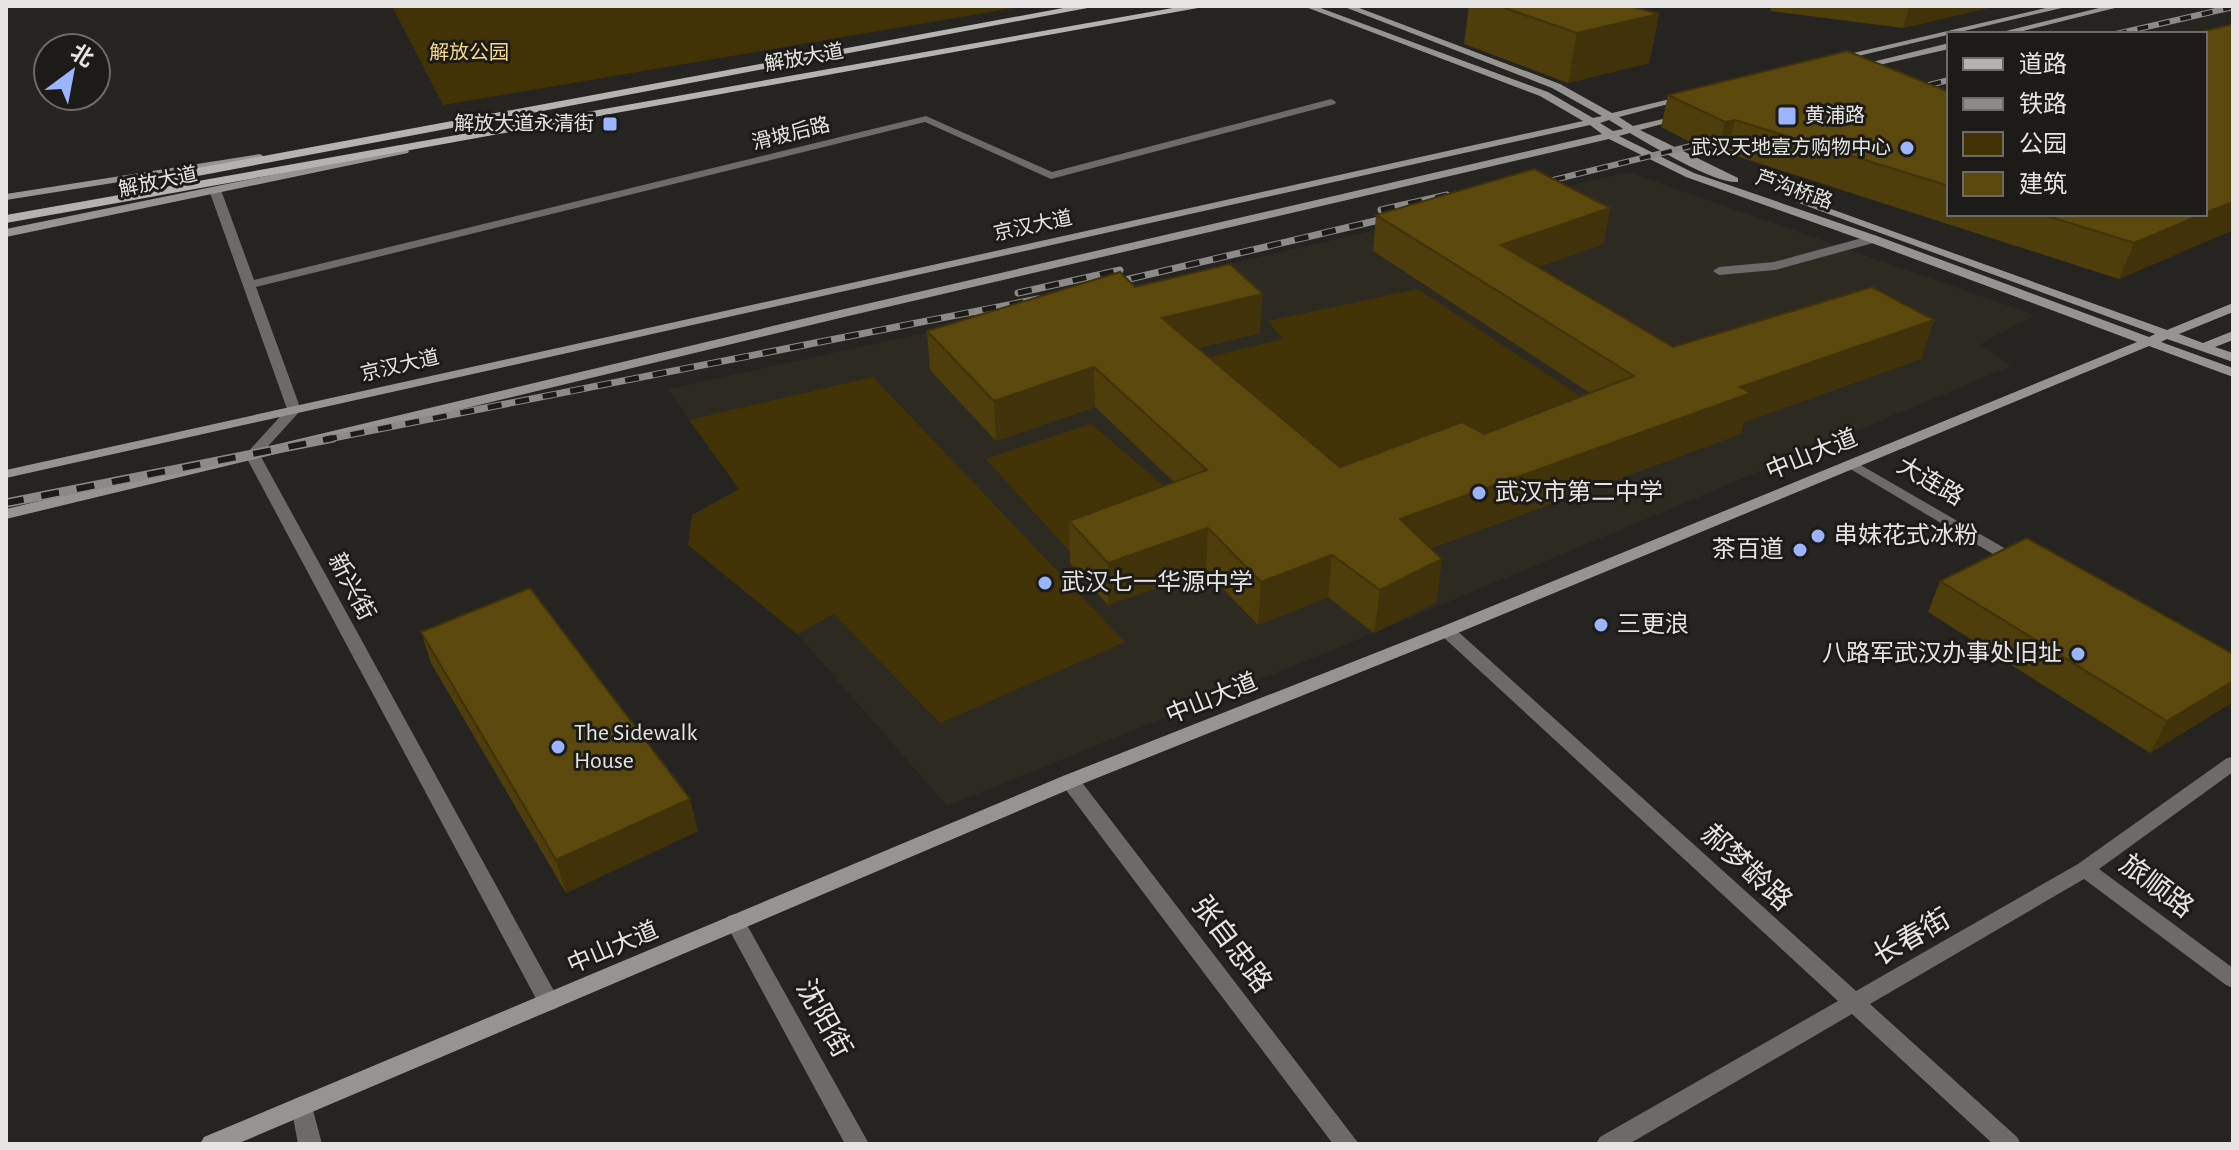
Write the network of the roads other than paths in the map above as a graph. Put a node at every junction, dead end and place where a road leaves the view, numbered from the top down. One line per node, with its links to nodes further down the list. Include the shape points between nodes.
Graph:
1 (1092, 6): 22 (main road, 解放大道)
2 (1203, 6): 20 (main road, 解放大道)
3 (1307, 6): 17 (main road, 芦沟桥路, via 1544,94)
4 (1346, 6): 16 (main road, 芦沟桥路, via 1556,86)
5 (2066, 6): 7 (main road)
6 (2119, 6): 8 (main road)
7 (1952, 32)
8 (2008, 32)
9 (1947, 33): 11 (main road)
10 (1947, 46): 12 (main road)
11 (1830, 60)
12 (1850, 69)
13 (1696, 93): 16 (main road, 京汉大道)
14 (1331, 102): 26 (street, 滑坡后路, via 1051,176 926,119)
15 (1690, 113): 18 (main road, 京汉大道)
16 (1607, 115): 17 (main road, 京汉大道); 18 (main road, 芦沟桥路)
17 (1591, 121): 19 (main road, 芦沟桥路); 34 (main road, 京汉大道)
18 (1632, 129): 19 (main road, 京汉大道); 29 (main road, 芦沟桥路, via 1732,179 1888,231)
19 (1611, 135): 24 (main road, 芦沟桥路, via 1690,175); 35 (main road, 京汉大道)
20 (413, 149): 21 (main road, 解放大道); 22 (main road, 解放大道)
21 (215, 190): 23 (main road, 解放大道); 26 (street)
22 (9, 210)
23 (6, 233)
24 (1873, 239): 25 (street, via 1775,266); 29 (main road, 芦沟桥路)
25 (1719, 271)
26 (249, 285): 34 (street)
27 (2233, 307): 29 (main road, 中山大道)
28 (2233, 335): 30 (main road)
29 (2162, 338): 30 (main road, 芦沟桥路); 31 (main road, 芦沟桥路); 36 (main road, 中山大道)
30 (2205, 347): 31 (main road); 32 (main road, 芦沟桥路)
31 (2172, 349): 33 (main road, 芦沟桥路)
32 (2233, 358)
33 (2233, 373)
34 (294, 410): 35 (street); 37 (main road, 京汉大道)
35 (252, 455): 38 (main road, 京汉大道); 46 (street, 新兴街)
36 (1852, 464): 39 (street, 大连路); 40 (main road, 中山大道)
37 (6, 474)
38 (6, 514)
39 (2029, 568)
40 (1447, 631): 42 (main road, 中山大道); 47 (street, 郝梦龄路)
41 (2233, 763): 43 (street, 长春街)
42 (1070, 781): 44 (main road, 中山大道); 52 (street, 张自忠路)
43 (2085, 869): 45 (street, 旅顺路); 47 (street, 长春街)
44 (735, 922): 46 (main road, 中山大道); 51 (street, 沈阳街)
45 (2233, 979)
46 (549, 1002): 48 (main road, 中山大道)
47 (1854, 1004): 53 (street, 长春街); 54 (street, 郝梦龄路)
48 (302, 1106): 49 (main road, 中山大道); 50 (street)
49 (212, 1144)
50 (310, 1144)
51 (857, 1144)
52 (1347, 1144)
53 (1608, 1144)
54 (2009, 1144)

